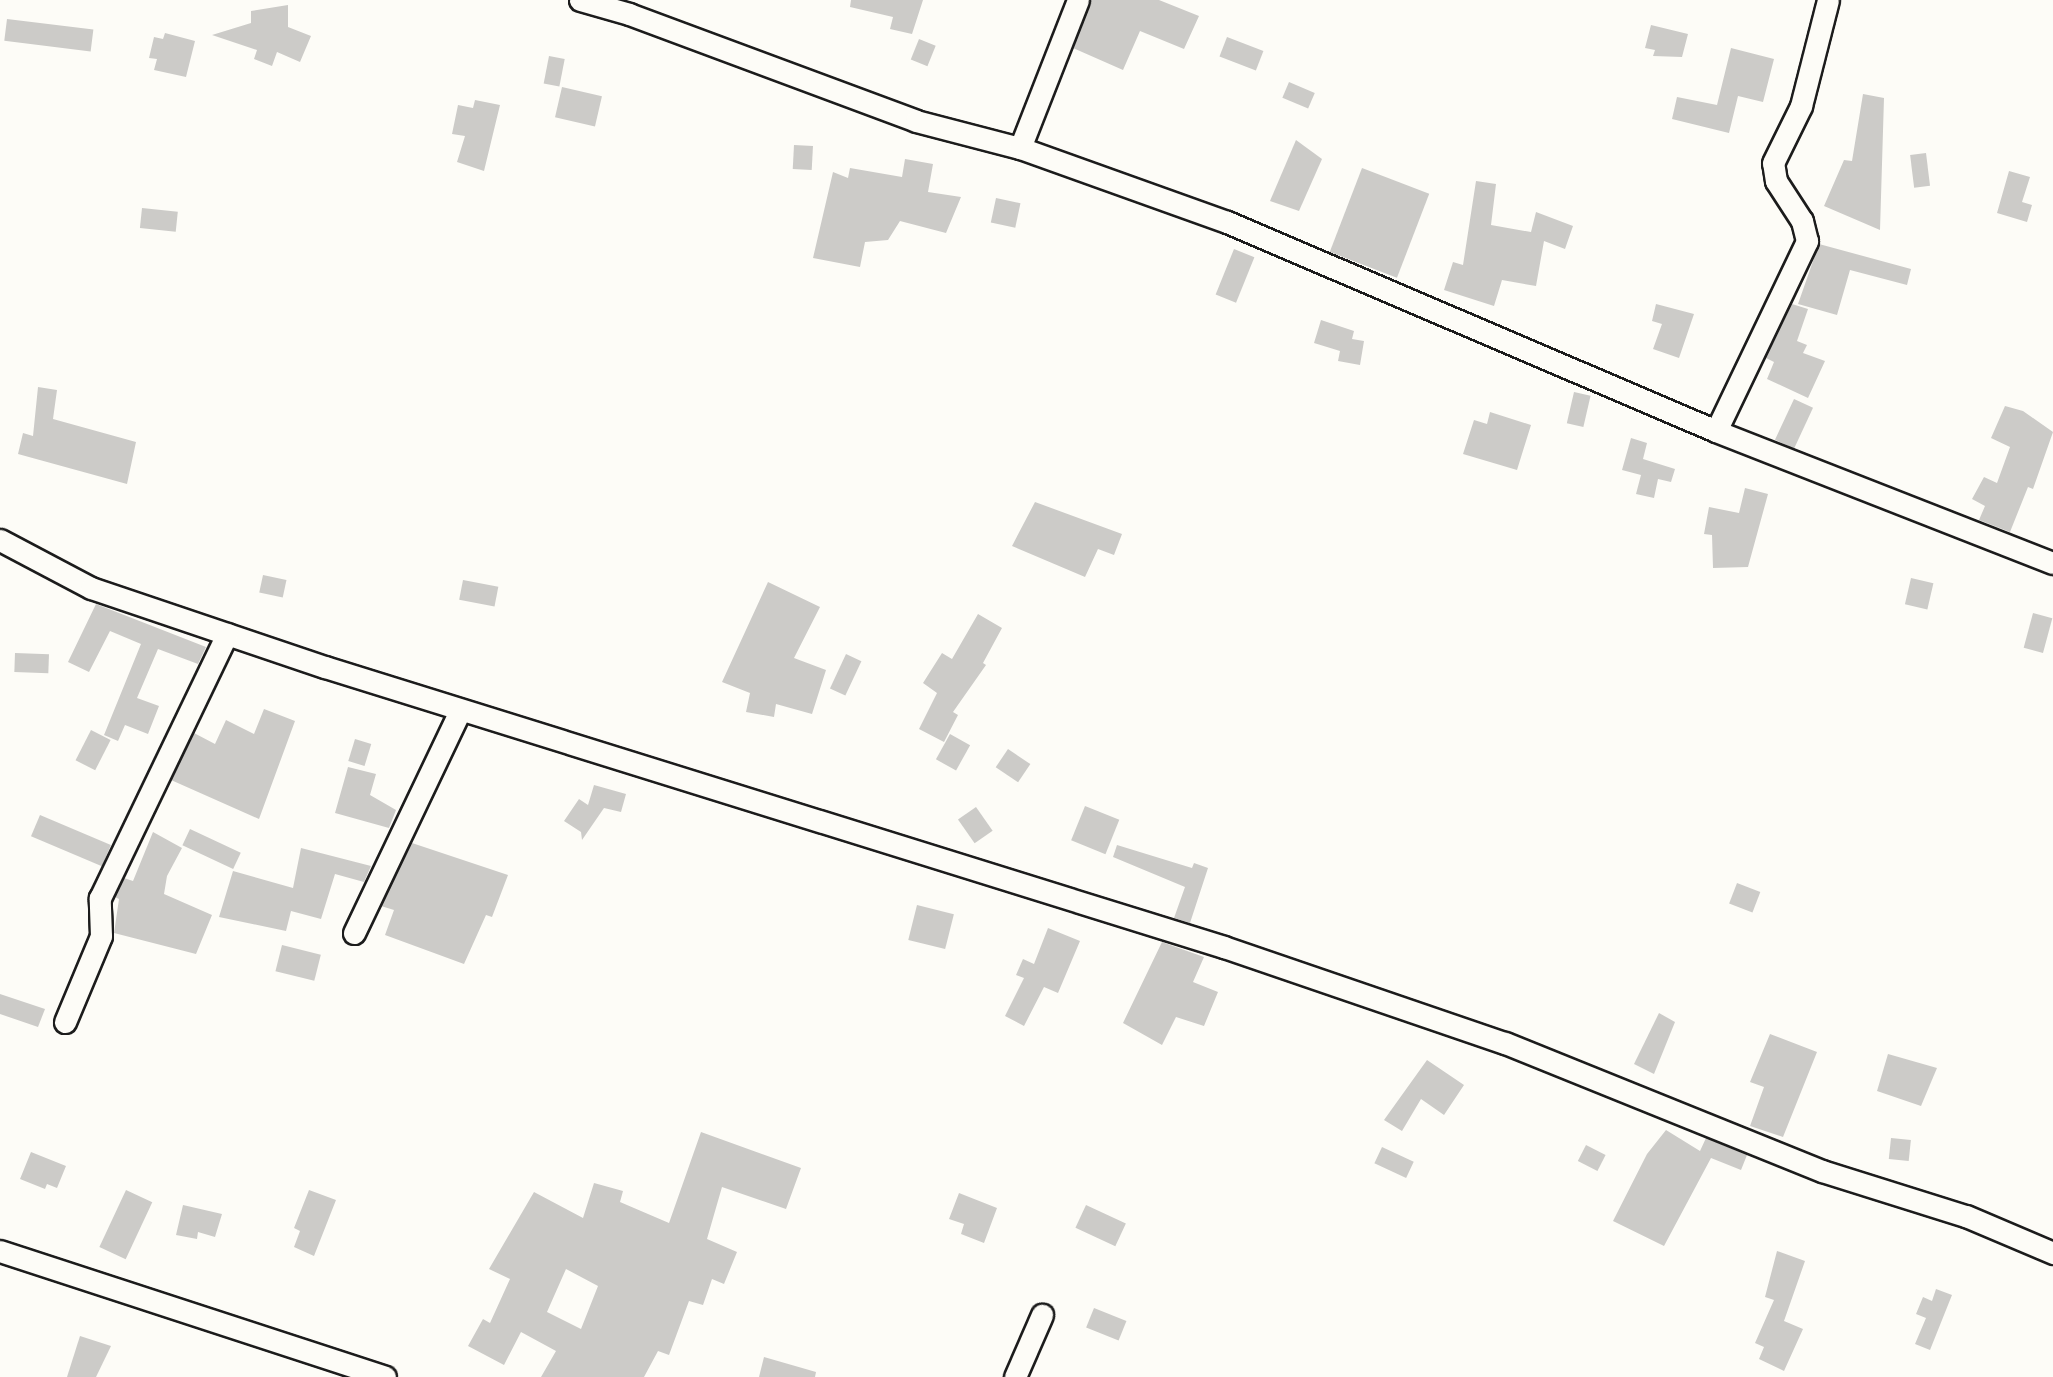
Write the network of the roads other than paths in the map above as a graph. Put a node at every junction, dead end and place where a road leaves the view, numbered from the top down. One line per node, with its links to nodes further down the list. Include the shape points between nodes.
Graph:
1 (580, 0): 4 (street, via 916,121)
2 (1078, 0): 4 (street)
3 (1828, 0): 5 (street, via 1801,106 1773,163 1776,181 1802,221 1807,241)
4 (1020, 148): 5 (street, via 1227,222)
5 (1716, 431): 7 (street)
6 (0, 540): 8 (street, via 91,588)
7 (2053, 563)
8 (227, 634): 9 (street); 11 (street, via 100,898 101,936)
9 (460, 711): 10 (street); 13 (street, via 1224,947 1505,1043 1822,1171 1966,1216)
10 (354, 933)
11 (65, 1022)
12 (0, 1251): 15 (street)
13 (2053, 1253)
14 (1042, 1315): 16 (street)
15 (385, 1377)
16 (1015, 1377)

